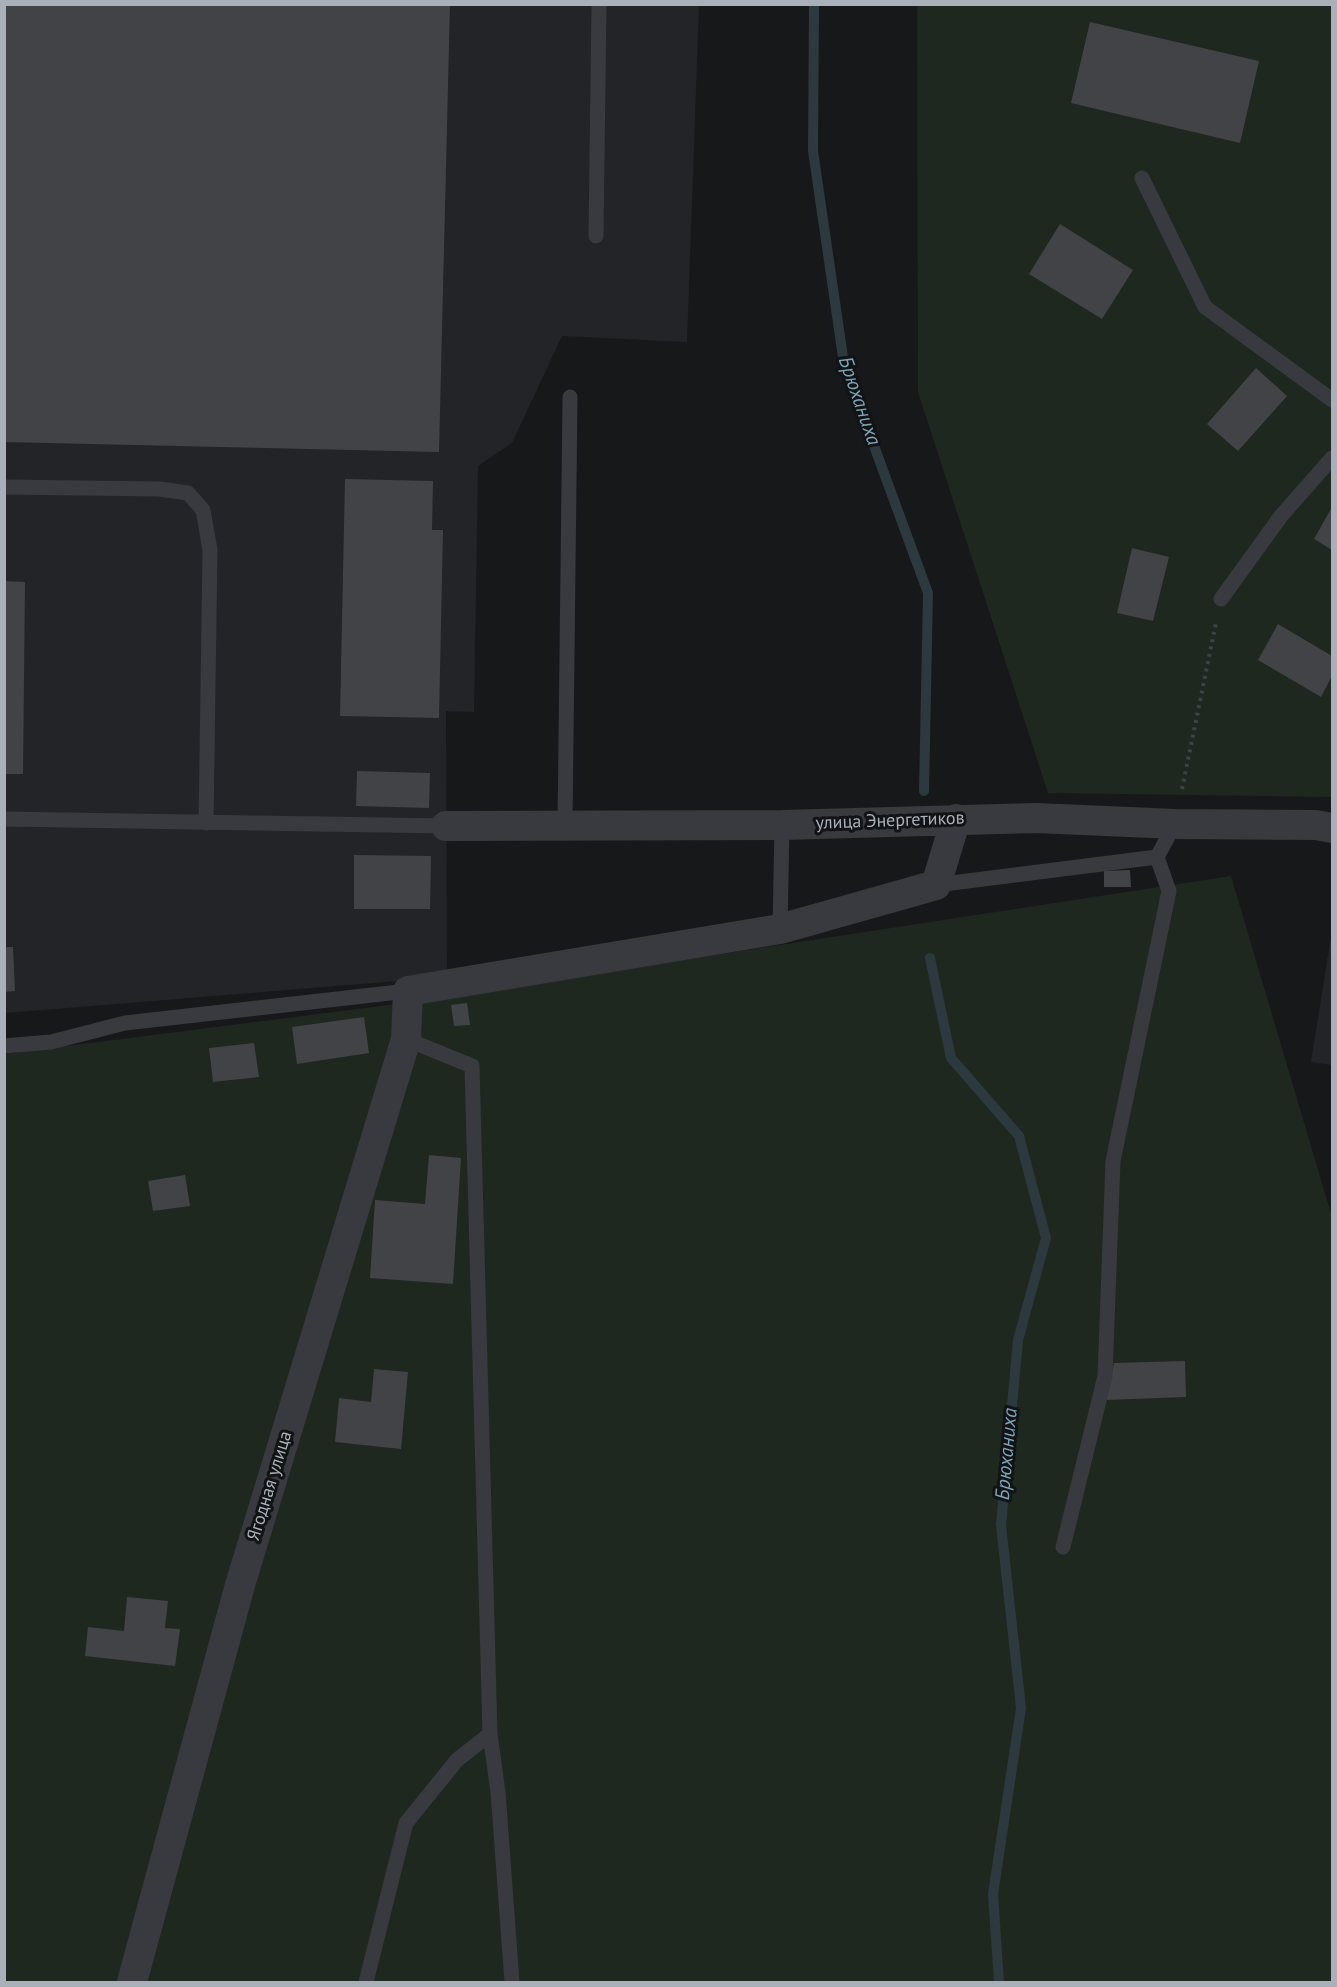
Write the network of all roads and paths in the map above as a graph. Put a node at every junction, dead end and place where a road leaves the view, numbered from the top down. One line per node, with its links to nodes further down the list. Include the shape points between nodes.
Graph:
1 (599, 4): 3 (lane)
2 (1142, 178): 5 (lane, via 1204,307)
3 (596, 236)
4 (570, 398): 13 (lane)
5 (1332, 400)
6 (1332, 458): 8 (lane, via 1281,516)
7 (4, 487): 11 (lane, via 159,489 188,493 204,510 210,550)
8 (1221, 599): 12 (path)
9 (4, 819): 11 (lane)
10 (956, 819): 12 (street, улица Энергетиков); 14 (street, улица Энергетиков); 18 (street)
11 (206, 823): 15 (lane)
12 (1175, 824): 16 (street, улица Энергетиков); 17 (lane)
13 (565, 825): 14 (street, улица Энергетиков); 15 (street, улица Энергетиков)
14 (782, 825): 19 (lane)
15 (446, 826)
16 (1332, 828)
17 (1157, 857): 18 (lane); 23 (lane, via 1169,891 1113,1161 1105,1376)
18 (936, 885): 19 (street)
19 (780, 929): 20 (street)
20 (408, 991): 21 (street, Ягодная улица); 22 (lane, via 125,1023 51,1042)
21 (406, 1039): 24 (lane, via 472,1066); 25 (street, Ягодная улица, via 240,1585)
22 (4, 1046)
23 (1063, 1547)
24 (490, 1734): 26 (lane, via 457,1760 406,1823); 27 (lane)
25 (132, 1983)
26 (366, 1983)
27 (512, 1983)

